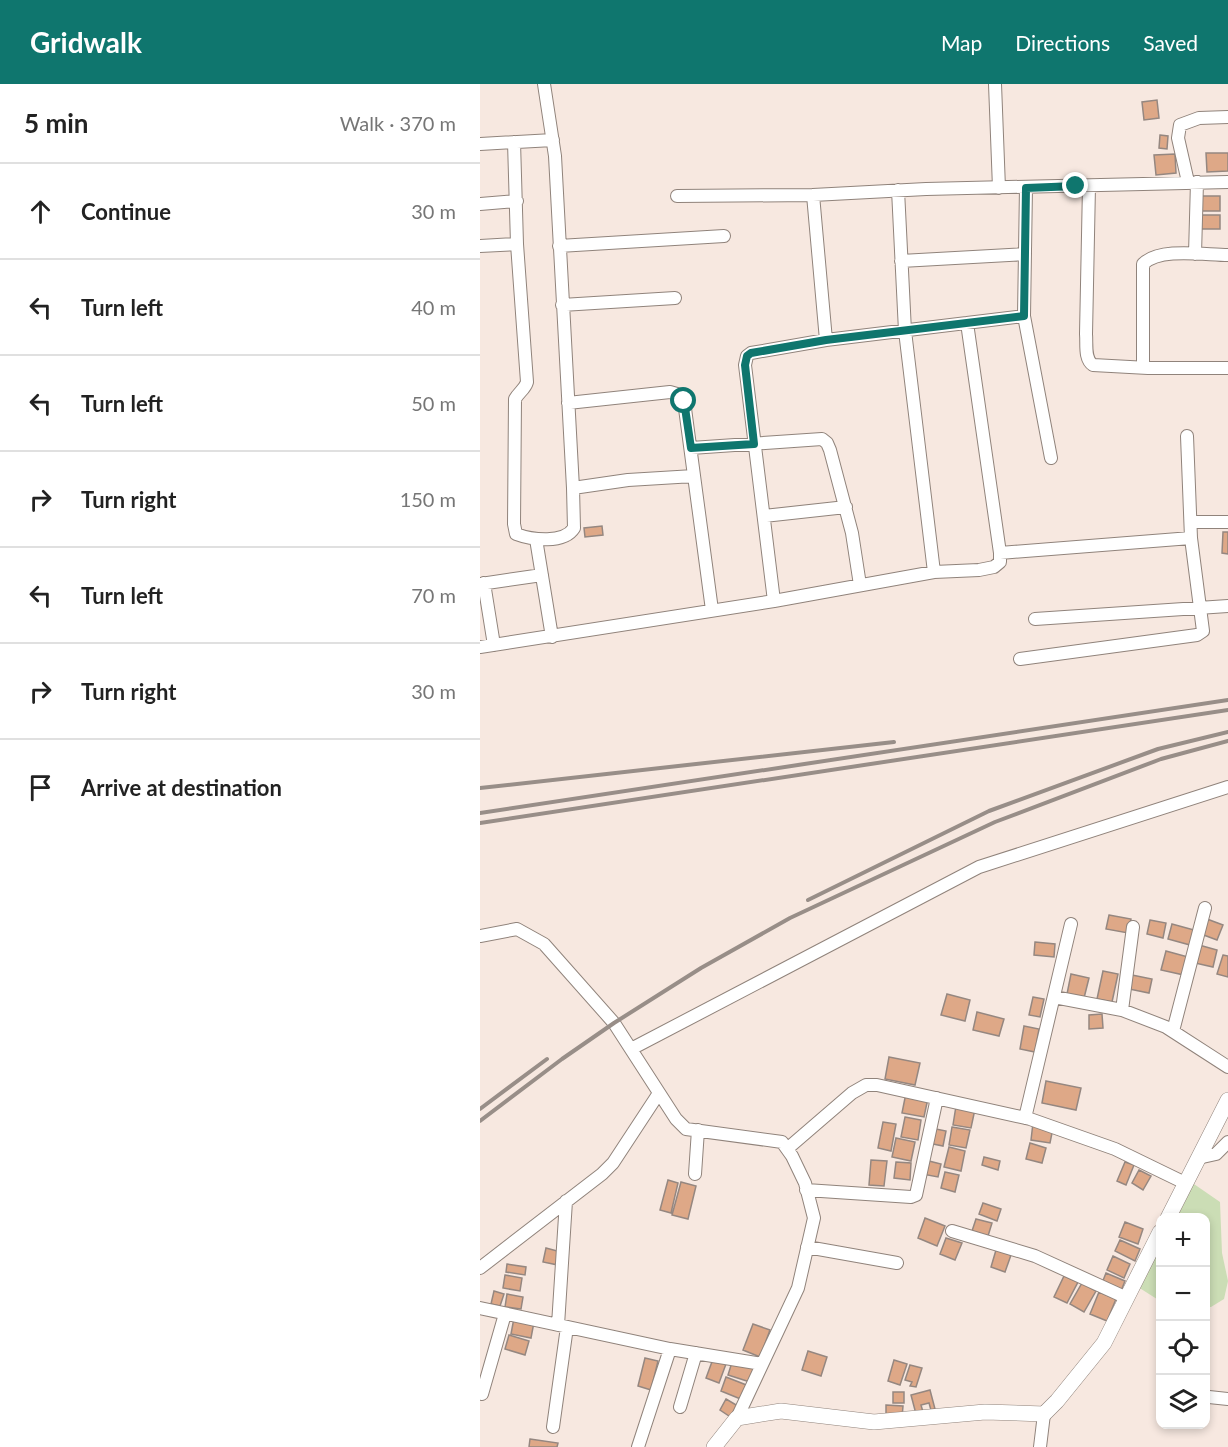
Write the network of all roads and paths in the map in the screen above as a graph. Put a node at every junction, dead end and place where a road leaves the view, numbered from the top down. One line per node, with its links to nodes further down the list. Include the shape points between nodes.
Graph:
1 (544, 84): 4 (street)
2 (995, 84): 10 (street)
3 (1228, 117): 7 (street, via 1199,118 1180,125 1178,138)
4 (553, 140): 5 (street); 20 (street)
5 (514, 142): 6 (street); 15 (street)
6 (480, 144)
7 (1193, 182): 8 (street); 9 (street); 22 (street)
8 (1228, 182)
9 (1089, 186): 11 (street); 31 (street, via 1087,358 1093,366)
10 (999, 188): 11 (street); 12 (street)
11 (1026, 188): 21 (street)
12 (898, 190): 13 (street); 24 (street)
13 (813, 195): 14 (street); 30 (street)
14 (677, 196)
15 (517, 201): 16 (street); 18 (street)
16 (480, 204)
17 (724, 236): 20 (street)
18 (517, 244): 19 (street); 45 (street, via 527,382 515,399 514,524 516,534)
19 (480, 246)
20 (559, 246): 26 (street)
21 (1025, 254): 24 (street); 27 (street)
22 (1195, 255): 23 (street); 31 (street, via 1166,254 1143,264)
23 (1228, 255)
24 (901, 261): 29 (street)
25 (675, 298): 26 (street)
26 (562, 304): 33 (street)
27 (1024, 316): 28 (street); 37 (street)
28 (968, 323): 29 (street); 46 (street)
29 (905, 331): 30 (street); 47 (street)
30 (826, 340): 35 (street, via 747,356)
31 (1143, 368): 32 (street)
32 (1228, 368)
33 (568, 403): 36 (street, via 676,394 684,401); 39 (street)
34 (1187, 436): 42 (street)
35 (754, 444): 36 (street); 40 (street, via 822,439 830,450); 41 (street)
36 (691, 448): 38 (street)
37 (1051, 458)
38 (694, 476): 39 (street); 54 (street)
39 (573, 488): 45 (street, via 574,528 570,534)
40 (846, 507): 41 (street); 50 (street)
41 (764, 516): 51 (street)
42 (1191, 522): 43 (street); 44 (street)
43 (1228, 522)
44 (1191, 538): 46 (street); 53 (street)
45 (536, 539): 48 (street)
46 (1000, 553): 47 (street, via 1000,562 994,567)
47 (934, 572): 50 (street)
48 (542, 575): 49 (street); 56 (street)
49 (482, 584): 57 (street)
50 (860, 585): 51 (street)
51 (774, 601): 54 (street)
52 (1228, 606): 53 (street)
53 (1201, 609): 55 (street); 59 (street, via 1203,631 1197,635)
54 (712, 610): 56 (street)
55 (1035, 619)
56 (552, 637): 57 (street)
57 (494, 645): 58 (street)
58 (480, 647)
59 (1020, 659)
60 (1228, 787): 68 (street, via 979,867)
61 (1205, 908): 67 (street)
62 (1071, 924): 65 (street)
63 (1133, 927): 66 (street)
64 (480, 936): 68 (street, via 517,929 544,944 614,1023)
65 (1054, 997): 66 (street); 73 (street)
66 (1122, 1010): 67 (street)
67 (1173, 1031): 69 (street)
68 (631, 1049): 70 (street)
69 (1228, 1067)
70 (659, 1093): 74 (street, via 686,1129); 81 (street, via 613,1162)
71 (937, 1098): 73 (street); 76 (street, via 866,1085); 80 (street, via 916,1195)
72 (1228, 1100): 77 (street)
73 (1024, 1118): 79 (street, via 1115,1149)
74 (698, 1130): 76 (street, via 782,1142); 78 (street)
75 (1228, 1142): 77 (street, via 1216,1154)
76 (787, 1149): 80 (street)
77 (1198, 1158): 79 (street)
78 (694, 1174)
79 (1185, 1183): 82 (street)
80 (806, 1190): 85 (street, via 814,1218)
81 (566, 1200): 87 (street); 91 (street)
82 (1170, 1213)
83 (952, 1231): 88 (street, via 1035,1256)
84 (1156, 1242): 88 (street)
85 (807, 1247): 86 (street); 94 (street, via 798,1288)
86 (897, 1263)
87 (480, 1268)
88 (1127, 1298): 99 (street, via 1104,1343)
89 (480, 1308): 90 (street)
90 (505, 1314): 91 (street); 95 (street)
91 (562, 1326): 92 (street); 101 (street)
92 (670, 1349): 93 (street); 102 (street)
93 (696, 1353): 94 (street); 98 (street)
94 (762, 1364): 100 (street)
95 (482, 1394)
96 (1210, 1397): 97 (street)
97 (1228, 1398)
98 (680, 1407)
99 (1044, 1414): 100 (street, via 985,1412 874,1422 781,1411); 104 (street)
100 (737, 1418): 103 (street)
101 (554, 1427)
102 (638, 1447)
103 (714, 1447)
104 (1040, 1447)

